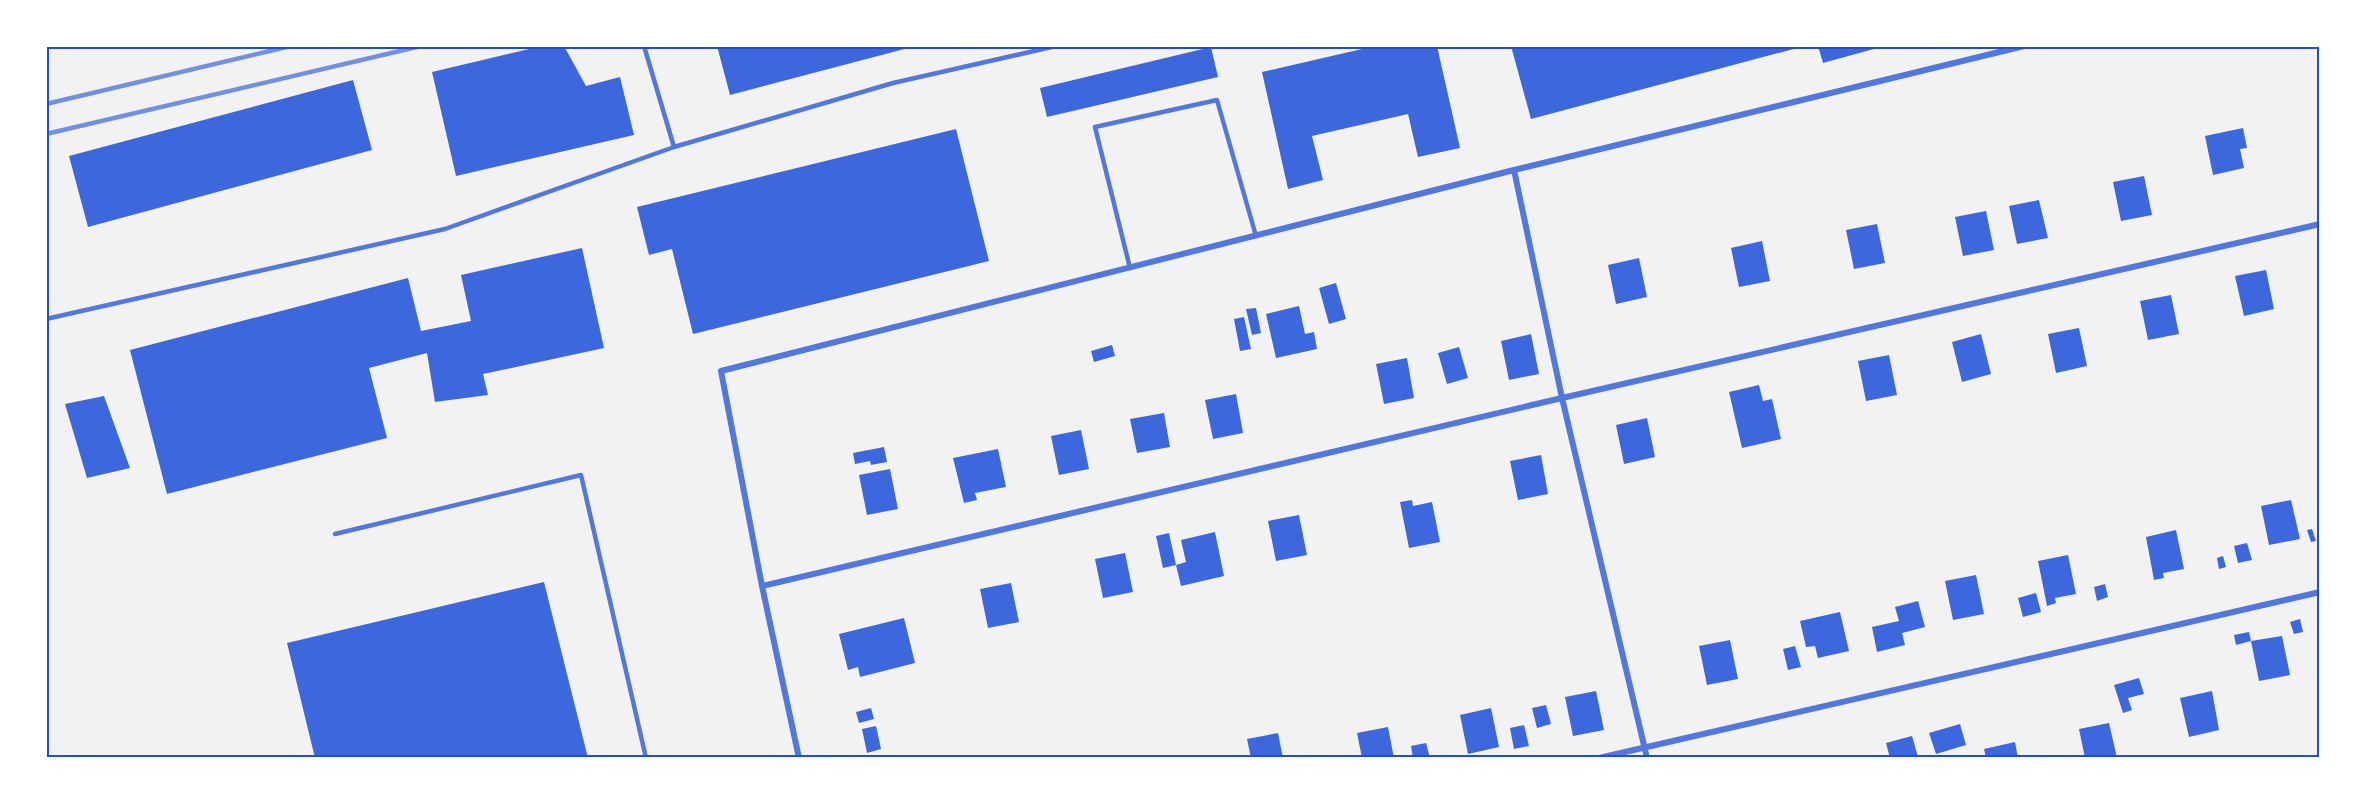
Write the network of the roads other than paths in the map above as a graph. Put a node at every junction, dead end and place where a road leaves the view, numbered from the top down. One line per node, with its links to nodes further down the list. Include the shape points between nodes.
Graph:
1 (644, 46): 4 (lane)
2 (1056, 46): 4 (lane, via 892,83)
3 (2024, 46): 5 (street)
4 (674, 147): 9 (lane, via 444,229)
5 (1514, 170): 7 (street); 10 (street)
6 (2319, 224): 10 (street)
7 (1256, 236): 8 (street); 8 (lane, via 1217,100 1095,127)
8 (1130, 268): 12 (street, via 721,371)
9 (46, 319)
10 (1562, 398): 12 (street); 14 (street)
11 (335, 534): 15 (lane, via 581,475)
12 (762, 586): 16 (street)
13 (2319, 592): 14 (street)
14 (1644, 748): 17 (street); 18 (street)
15 (646, 758)
16 (799, 758)
17 (1599, 758)
18 (1647, 758)

